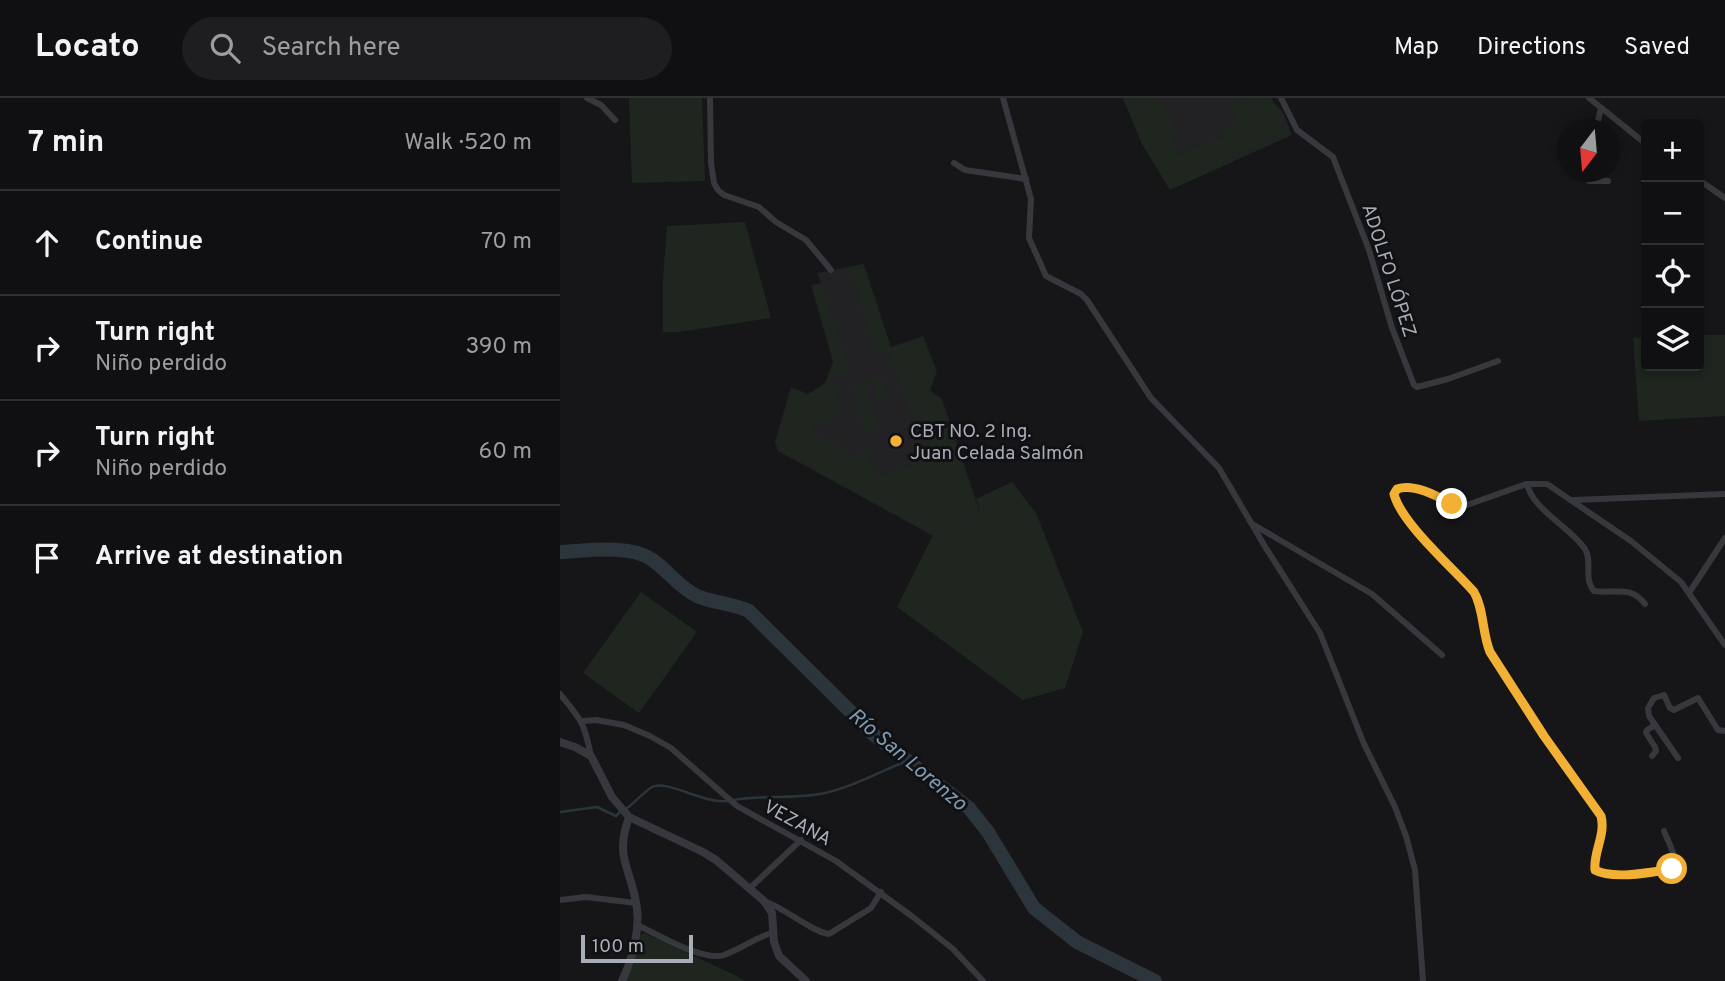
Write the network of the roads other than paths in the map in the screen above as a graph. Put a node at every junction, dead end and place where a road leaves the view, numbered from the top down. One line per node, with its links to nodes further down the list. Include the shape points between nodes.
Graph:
1 (587, 98): 8 (street)
2 (709, 98): 14 (street, via 710,163 718,190 759,207 806,240)
3 (1003, 98): 11 (street)
4 (1282, 98): 15 (street, ADOLFO LÓPEZ, via 1301,134 1333,157 1414,385 1448,379)
5 (1590, 98): 6 (street)
6 (1601, 108): 7 (street); 9 (street)
7 (1599, 119)
8 (615, 120)
9 (1641, 140)
10 (954, 163): 11 (street, via 965,170)
11 (1026, 180): 19 (street, via 1031,199 1029,238 1046,276 1087,300 1151,398 1219,468)
12 (1702, 182): 13 (street)
13 (1725, 198)
14 (831, 270)
15 (1498, 361)
16 (1527, 484): 18 (street, via 1547,484); 22 (street, via 1532,498 1586,552 1594,591 1631,592); 34 (street, via 1467,505 1403,487 1394,494 1423,539 1474,592 1490,652 1601,816 1595,870 1602,874 1672,869 1674,858)
17 (1725, 494): 18 (street)
18 (1574, 500): 21 (street, via 1631,541)
19 (1252, 524): 24 (street, via 1371,594); 46 (street, via 1320,633 1406,836 1415,870)
20 (1725, 538): 21 (street)
21 (1689, 593): 23 (street)
22 (1645, 604)
23 (1725, 645)
24 (1441, 655)
25 (560, 694): 26 (street)
26 (583, 721): 30 (street); 35 (street, VEZANA, via 617,723 650,736 677,752 737,806)
27 (1655, 725): 28 (street, via 1649,716 1650,702 1662,695 1674,710 1698,698 1718,730); 31 (street, via 1646,733 1656,747); 32 (street)
28 (1725, 731)
29 (560, 742): 30 (street)
30 (591, 756): 33 (street)
31 (1651, 756)
32 (1678, 758)
33 (627, 815): 36 (street, via 702,852); 40 (street, via 622,850)
34 (1664, 831)
35 (801, 840): 36 (street); 37 (street, VEZANA)
36 (750, 888): 39 (street)
37 (881, 892): 39 (street, via 871,908 829,934); 45 (street, VEZANA, via 953,949)
38 (560, 900): 40 (street, via 586,897)
39 (764, 901): 42 (street, via 772,914)
40 (636, 903): 41 (street)
41 (637, 925): 42 (street, via 709,956 726,954); 43 (street)
42 (774, 932): 44 (street, via 779,956)
43 (622, 981)
44 (806, 981)
45 (983, 981)
46 (1423, 981)

